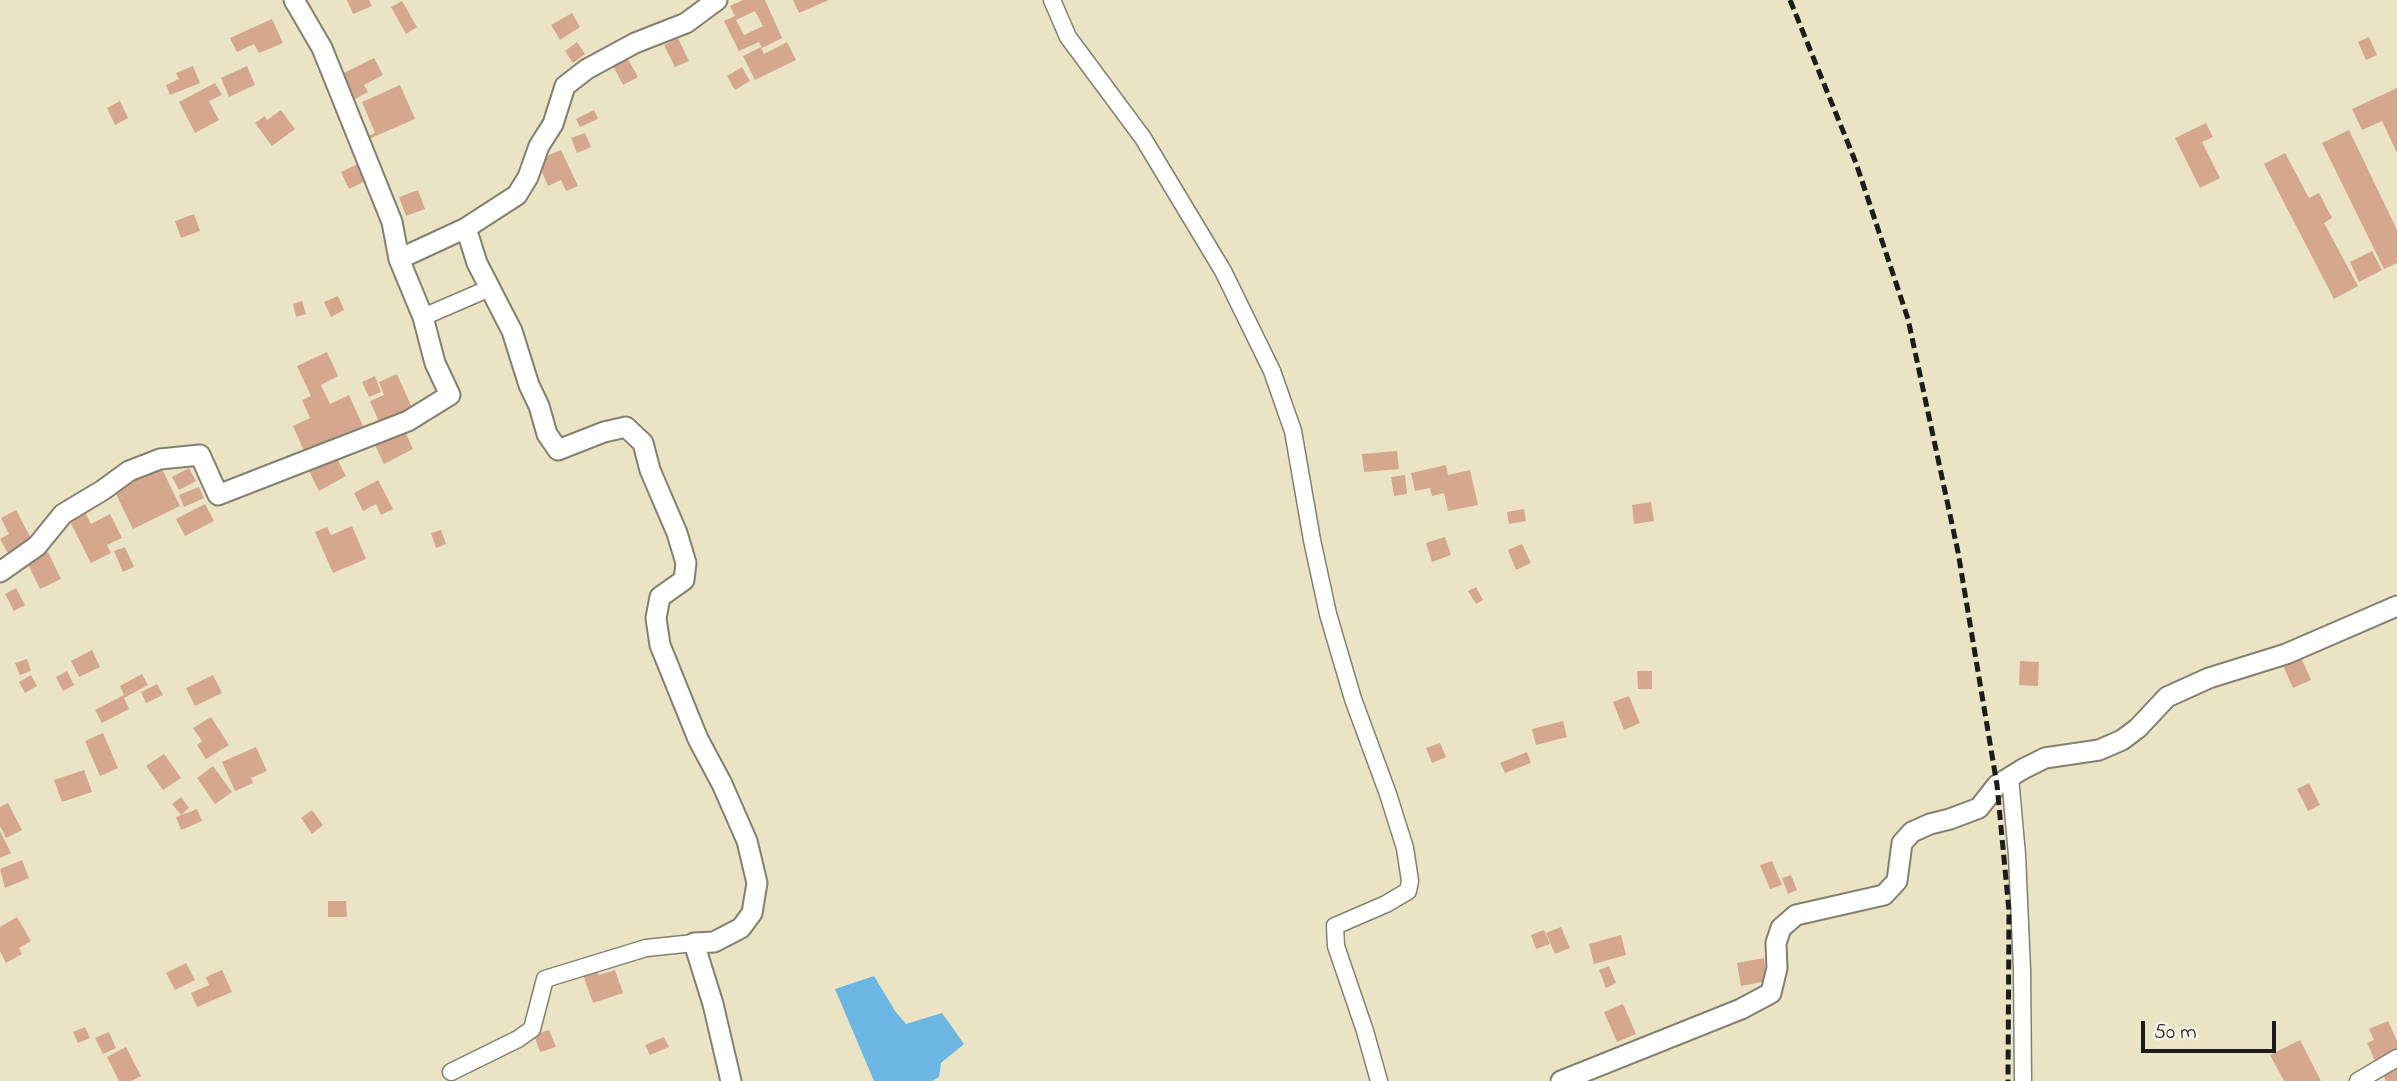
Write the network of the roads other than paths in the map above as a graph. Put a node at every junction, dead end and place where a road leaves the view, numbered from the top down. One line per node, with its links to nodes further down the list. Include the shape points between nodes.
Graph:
1 (294, 0): 5 (street, via 348,112 392,222)
2 (717, 0): 4 (street, via 686,23 635,43 565,86 553,124 517,195)
3 (1052, 0): 15 (street, via 1068,37 1143,138 1223,271 1272,371 1293,430 1328,614 1395,815 1408,870 1408,891 1335,926 1336,947)
4 (466, 228): 5 (street); 6 (street)
5 (399, 259): 7 (street)
6 (490, 288): 7 (street); 11 (street, via 512,331 547,434 558,450 626,427 643,443 677,533 686,563 684,580 660,597 656,618 660,645 747,841 757,883 752,913 741,928 714,942)
7 (423, 317): 8 (street, via 435,363 450,395 408,421 218,495 200,455 160,458 129,471 63,514 37,547)
8 (0, 572)
9 (2397, 606): 10 (street, via 2286,654 2166,697 2122,740 2099,750 2045,758)
10 (2010, 777): 16 (street, via 1997,785 1979,808 1912,832 1902,843 1897,881 1884,895 1796,915 1781,928 1772,993 1731,1014); 17 (street, via 2021,944)
11 (694, 943): 13 (street, via 646,948 545,979 532,1029); 14 (street)
12 (2397, 1058): 18 (street)
13 (452, 1072)
14 (731, 1081)
15 (1379, 1081)
16 (1561, 1081)
17 (2022, 1081)
18 (2358, 1081)

